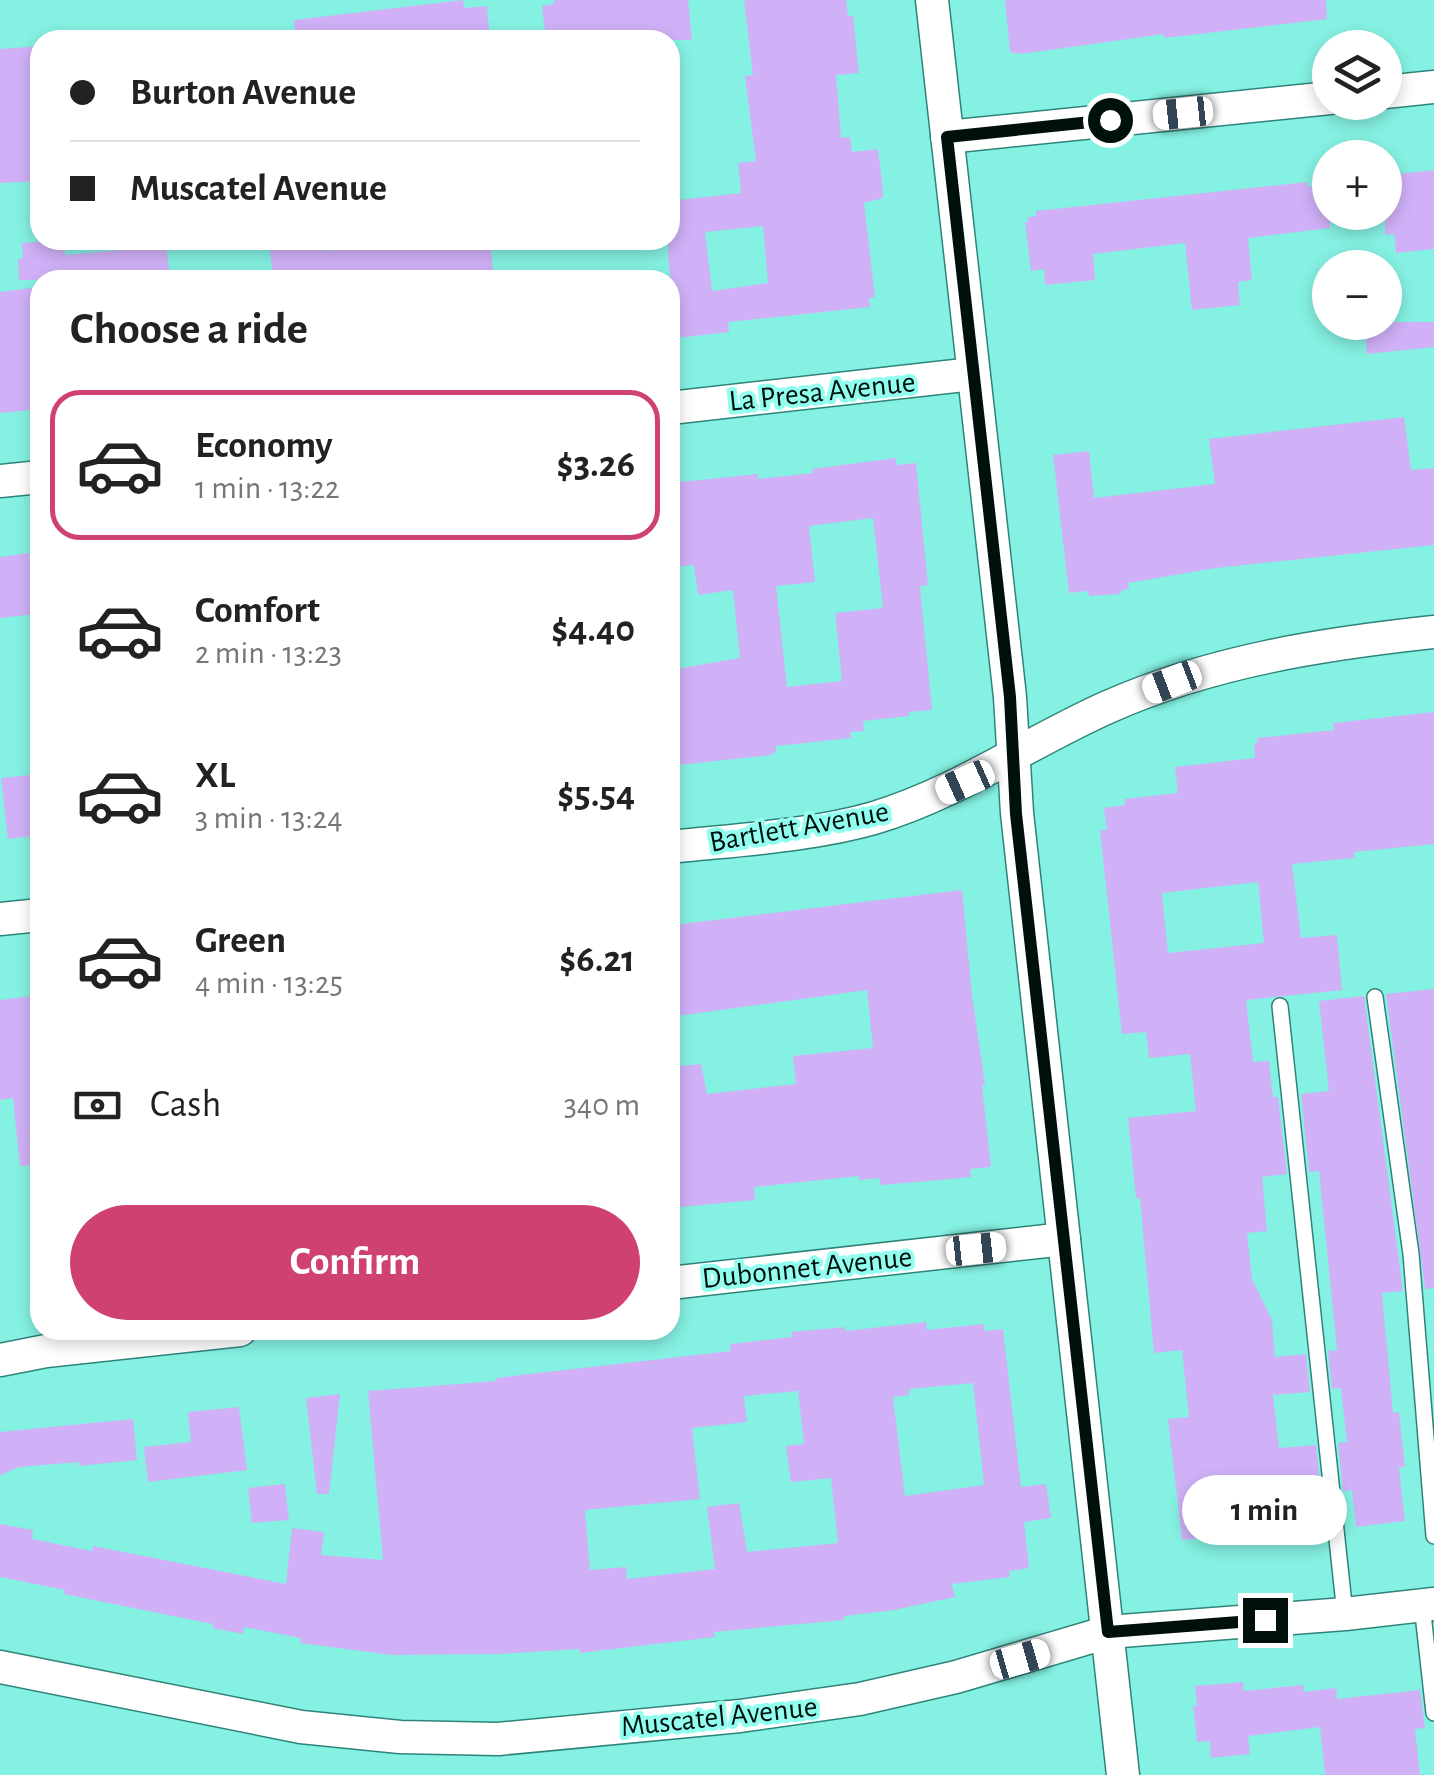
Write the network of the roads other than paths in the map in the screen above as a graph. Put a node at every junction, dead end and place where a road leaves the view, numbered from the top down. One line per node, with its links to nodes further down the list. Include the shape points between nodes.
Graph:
1 (932, 0): 5 (street)
2 (1434, 87): 3 (street)
3 (1402, 90)
4 (1312, 100): 5 (street)
5 (947, 137): 6 (street)
6 (973, 374): 7 (street, La Presa Avenue); 11 (street)
7 (680, 407)
8 (30, 478): 9 (street)
9 (0, 481)
10 (1434, 632): 11 (street, Bartlett Avenue, via 1338,642 1172,682 1066,726)
11 (1012, 757): 12 (street, Bartlett Avenue, via 872,819); 17 (street)
12 (680, 846)
13 (30, 916): 14 (street)
14 (0, 920)
15 (1375, 997): 21 (lane, via 1411,1254)
16 (1280, 1006): 23 (lane)
17 (1064, 1240): 18 (street, Dubonnet Avenue); 24 (street)
18 (680, 1281)
19 (152, 1340): 20 (street)
20 (0, 1360)
21 (1434, 1536)
22 (1428, 1605): 23 (street, Muscatel Avenue); 26 (lane)
23 (1345, 1614): 24 (street, Muscatel Avenue)
24 (1108, 1632): 25 (street, Muscatel Avenue, via 860,1700 498,1739 301,1727); 27 (street)
25 (0, 1666)
26 (1434, 1713)
27 (1123, 1775)

